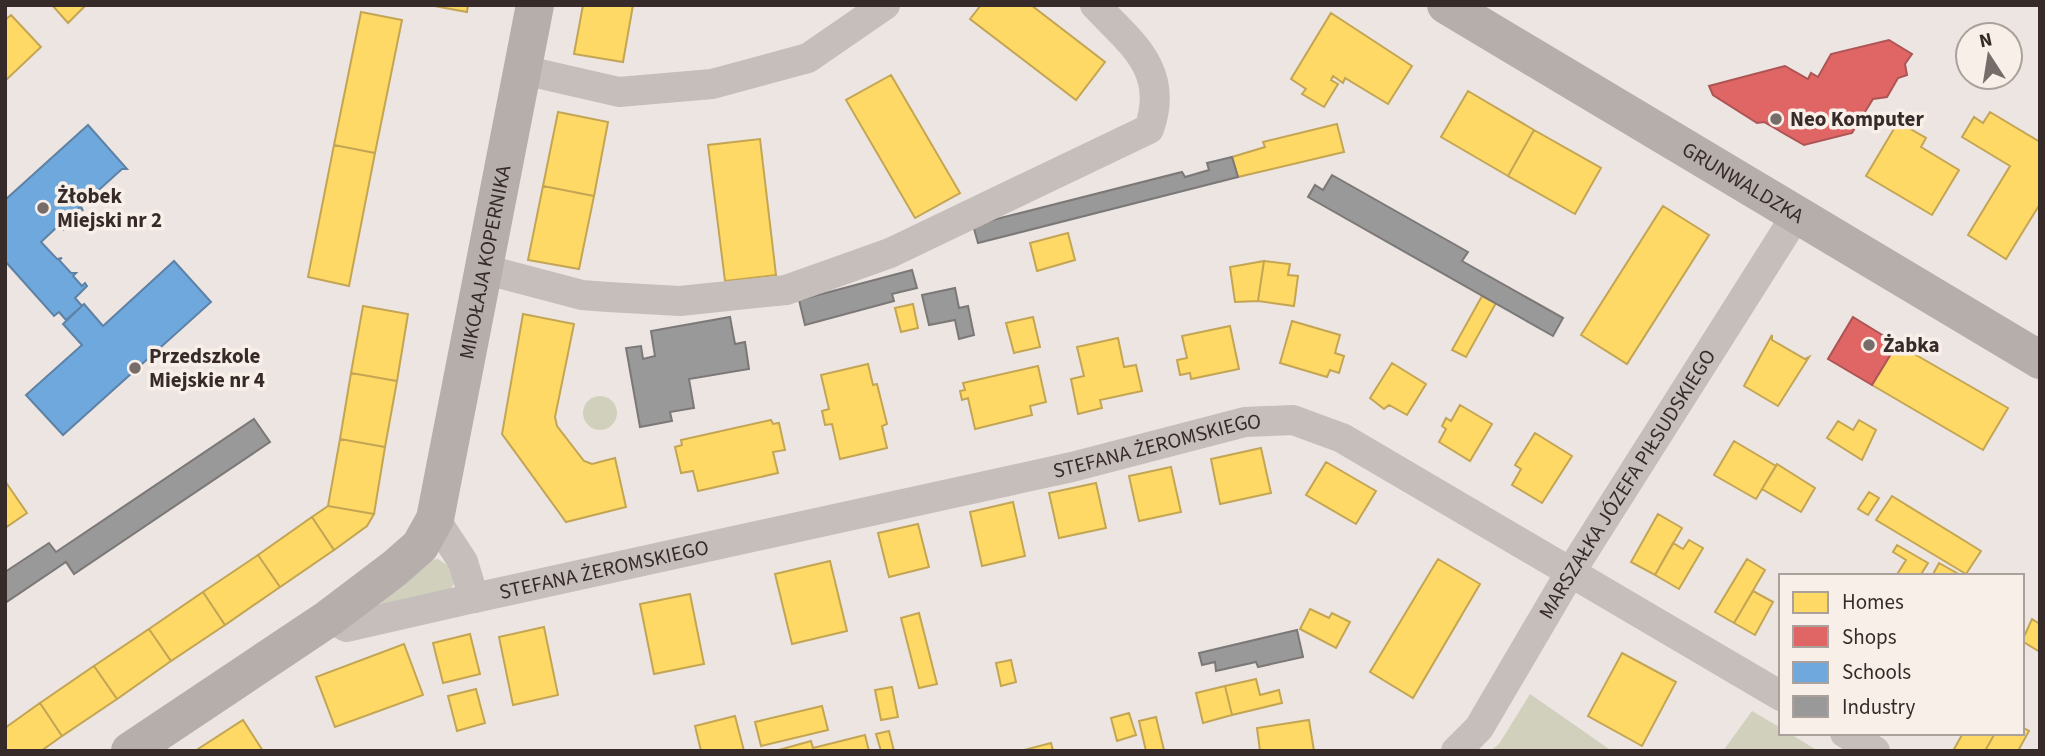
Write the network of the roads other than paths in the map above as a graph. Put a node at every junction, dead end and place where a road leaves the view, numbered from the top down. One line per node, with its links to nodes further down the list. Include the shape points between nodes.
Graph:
1 (535, 5): 5 (street, MIKOŁAJA KOPERNIKA)
2 (885, 5): 5 (street, via 808,58 712,84 619,92)
3 (1094, 5): 7 (street, via 1147,61 1155,110 1149,129 890,253 786,290 680,300 582,295)
4 (1446, 5): 6 (street, GRUNWALDZKA)
5 (523, 70): 7 (street, MIKOŁAJA KOPERNIKA)
6 (1797, 214): 8 (street, GRUNWALDZKA); 10 (street, MARSZAŁKA JÓZEFA PIŁSUDSKIEGO)
7 (483, 269): 9 (street, MIKOŁAJA KOPERNIKA)
8 (2040, 360)
9 (435, 519): 11 (street, via 463,562); 12 (street, MIKOŁAJA KOPERNIKA, via 420,545)
10 (1570, 573): 11 (street, STEFANA ŻEROMSKIEGO, via 1342,438 1293,420 1245,422 1072,467); 13 (street, STEFANA ŻEROMSKIEGO); 16 (street, MARSZAŁKA JÓZEFA PIŁSUDSKIEGO, via 1479,728)
11 (474, 598): 12 (street, via 347,627)
12 (328, 618): 15 (street, MIKOŁAJA KOPERNIKA)
13 (1779, 695)
14 (1848, 735): 17 (street)
15 (130, 751)
16 (1456, 751)
17 (1875, 751)

